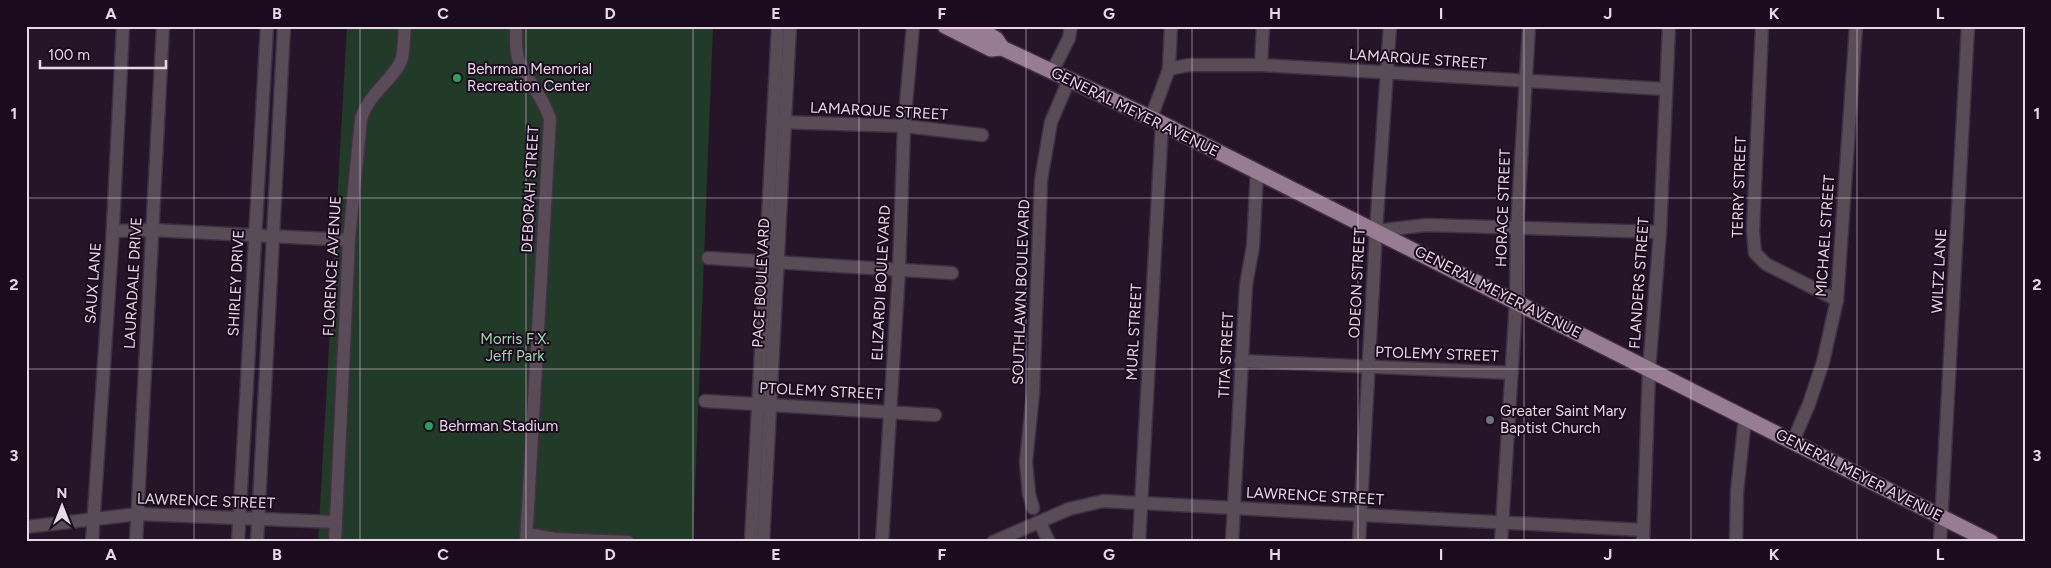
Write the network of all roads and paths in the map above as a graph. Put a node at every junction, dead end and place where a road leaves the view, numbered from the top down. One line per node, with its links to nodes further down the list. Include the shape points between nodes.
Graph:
1 (123, 26): 36 (street, SAUX LANE)
2 (164, 26): 34 (street, LAURADALE DRIVE)
3 (266, 26): 38 (street, SHIRLEY DRIVE)
4 (284, 26): 39 (street)
5 (405, 26): 40 (street, FLORENCE AVENUE, via 402,58 365,106 361,119)
6 (516, 26): 71 (street, DEBORAH STREET, via 516,52 521,67 546,104 550,119)
7 (778, 26): 29 (street, PACE BOULEVARD)
8 (790, 26): 29 (street, PACE BOULEVARD)
9 (913, 26): 30 (street, ELIZARDI BOULEVARD)
10 (945, 26): 20 (main road, GENERAL MEYER AVENUE)
11 (1071, 26): 23 (street, via 1069,38)
12 (1171, 26): 22 (street, MURL STREET)
13 (1263, 26): 21 (street)
14 (1390, 26): 24 (street, ODEON STREET)
15 (1529, 26): 26 (street, HORACE STREET)
16 (1669, 26): 27 (street, FLANDERS STREET)
17 (1762, 26): 45 (street, TERRY STREET, via 1754,253 1766,264)
18 (1856, 26): 45 (street, MICHAEL STREET)
19 (1968, 26): 62 (street, WILTZ LANE)
20 (970, 29): 23 (main road, GENERAL MEYER AVENUE, via 996,38 1002,48)
21 (1261, 65): 22 (street, LAMARQUE STREET, via 1189,65); 24 (street, LAMARQUE STREET)
22 (1169, 69): 28 (street, MURL STREET)
23 (1052, 72): 25 (main road, GENERAL MEYER AVENUE)
24 (1388, 73): 26 (street, LAMARQUE STREET); 35 (street, ODEON STREET)
25 (1069, 80): 28 (main road, GENERAL MEYER AVENUE); 58 (street, SOUTHLAWN BOULEVARD, via 1051,122 1041,180 1033,393 1026,462)
26 (1526, 82): 27 (street, LAMARQUE STREET); 33 (street, HORACE STREET)
27 (1665, 89): 37 (street, FLANDERS STREET)
28 (1157, 121): 32 (main road, GENERAL MEYER AVENUE); 57 (street, MURL STREET)
29 (780, 122): 30 (street, LAMARQUE STREET); 42 (street, PACE BOULEVARD)
30 (904, 126): 31 (street, LAMARQUE STREET); 43 (street, ELIZARDI BOULEVARD)
31 (982, 135)
32 (1257, 171): 35 (main road, GENERAL MEYER AVENUE); 47 (street, TITA STREET)
33 (1517, 229): 35 (street, via 1426,225); 37 (street); 46 (street, HORACE STREET)
34 (152, 230): 36 (street); 38 (street); 60 (street, LAURADALE DRIVE)
35 (1376, 230): 46 (main road, GENERAL MEYER AVENUE); 48 (street, ODEON STREET)
36 (113, 231): 65 (street, SAUX LANE)
37 (1660, 232): 49 (street, FLANDERS STREET)
38 (254, 235): 39 (street); 63 (street, SHIRLEY DRIVE)
39 (273, 236): 40 (street); 64 (street)
40 (349, 240): 66 (street, FLORENCE AVENUE)
41 (708, 258): 42 (street)
42 (772, 262): 43 (street); 52 (street, PACE BOULEVARD)
43 (899, 270): 44 (street); 53 (street, ELIZARDI BOULEVARD)
44 (952, 273)
45 (1837, 300): 56 (street, MICHAEL STREET, via 1810,404)
46 (1516, 301): 49 (main road, GENERAL MEYER AVENUE); 50 (street, HORACE STREET)
47 (1241, 361): 48 (street, PTOLEMY STREET); 59 (street, TITA STREET)
48 (1369, 368): 50 (street, PTOLEMY STREET); 61 (street, ODEON STREET)
49 (1649, 370): 55 (main road, GENERAL MEYER AVENUE); 70 (street, FLANDERS STREET)
50 (1512, 373): 67 (street, HORACE STREET)
51 (705, 401): 52 (street, PTOLEMY STREET)
52 (764, 405): 53 (street, PTOLEMY STREET); 78 (street, PACE BOULEVARD); 79 (street, PACE BOULEVARD)
53 (890, 411): 54 (street, PTOLEMY STREET); 80 (street, ELIZARDI BOULEVARD)
54 (936, 414)
55 (1745, 418): 56 (main road, GENERAL MEYER AVENUE); 87 (street, via 1737,492)
56 (1793, 441): 62 (main road, GENERAL MEYER AVENUE)
57 (1141, 502): 59 (street, LAWRENCE STREET); 68 (street, LAWRENCE STREET, via 1087,503); 83 (street, MURL STREET)
58 (1033, 508)
59 (1235, 508): 61 (street, LAWRENCE STREET); 84 (street, TITA STREET)
60 (138, 514): 63 (street, LAWRENCE STREET); 65 (street, LAWRENCE STREET); 73 (street, LAURADALE DRIVE)
61 (1360, 515): 67 (street, LAWRENCE STREET); 85 (street, ODEON STREET)
62 (1941, 516): 88 (street, WILTZ LANE); 89 (main road, GENERAL MEYER AVENUE)
63 (239, 519): 64 (street, LAWRENCE STREET); 74 (street, SHIRLEY DRIVE)
64 (258, 519): 66 (street, LAWRENCE STREET); 75 (street)
65 (93, 520): 69 (street, LAWRENCE STREET); 72 (street, SAUX LANE)
66 (336, 522): 76 (street)
67 (1502, 522): 70 (street, LAWRENCE STREET); 86 (street, HORACE STREET)
68 (1040, 523): 81 (street, LAWRENCE STREET); 82 (street)
69 (26, 527)
70 (1643, 536)
71 (527, 538): 77 (street)
72 (92, 542)
73 (136, 542)
74 (238, 542)
75 (257, 542)
76 (336, 542)
77 (628, 542)
78 (751, 542)
79 (763, 542)
80 (882, 542)
81 (993, 542)
82 (1049, 542)
83 (1139, 542)
84 (1232, 542)
85 (1359, 542)
86 (1501, 542)
87 (1736, 542)
88 (1940, 542)
89 (1991, 542)

